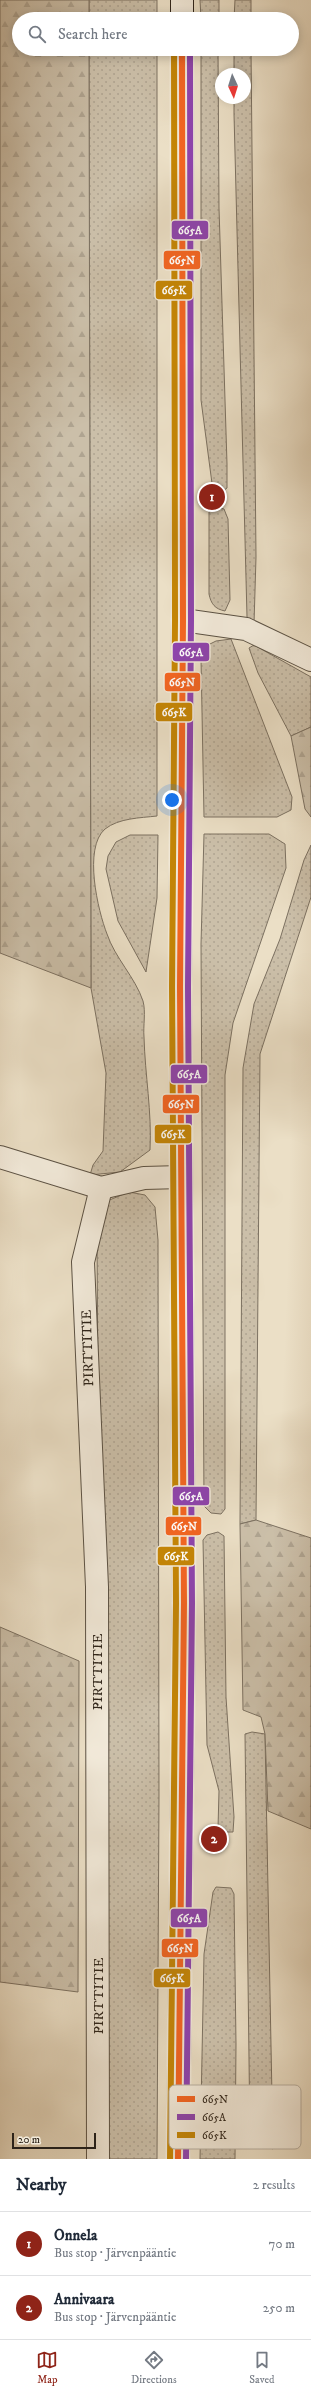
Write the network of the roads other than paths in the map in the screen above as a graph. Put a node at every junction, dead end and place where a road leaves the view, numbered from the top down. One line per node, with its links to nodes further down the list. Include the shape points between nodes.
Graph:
1 (182, 0): 2 (main road)
2 (182, 12)
3 (182, 56): 4 (main road)
4 (183, 620): 5 (main road, via 246,629); 7 (main road, via 180,831)
5 (311, 660)
6 (0, 1157): 8 (main road)
7 (181, 1177): 8 (main road, via 144,1178); 9 (main road, via 184,1611)
8 (101, 1188): 11 (main road, PIRTTITIE, via 83,1262 97,1588)
9 (179, 2085)
10 (178, 2149): 12 (main road)
11 (98, 2159)
12 (178, 2159)

